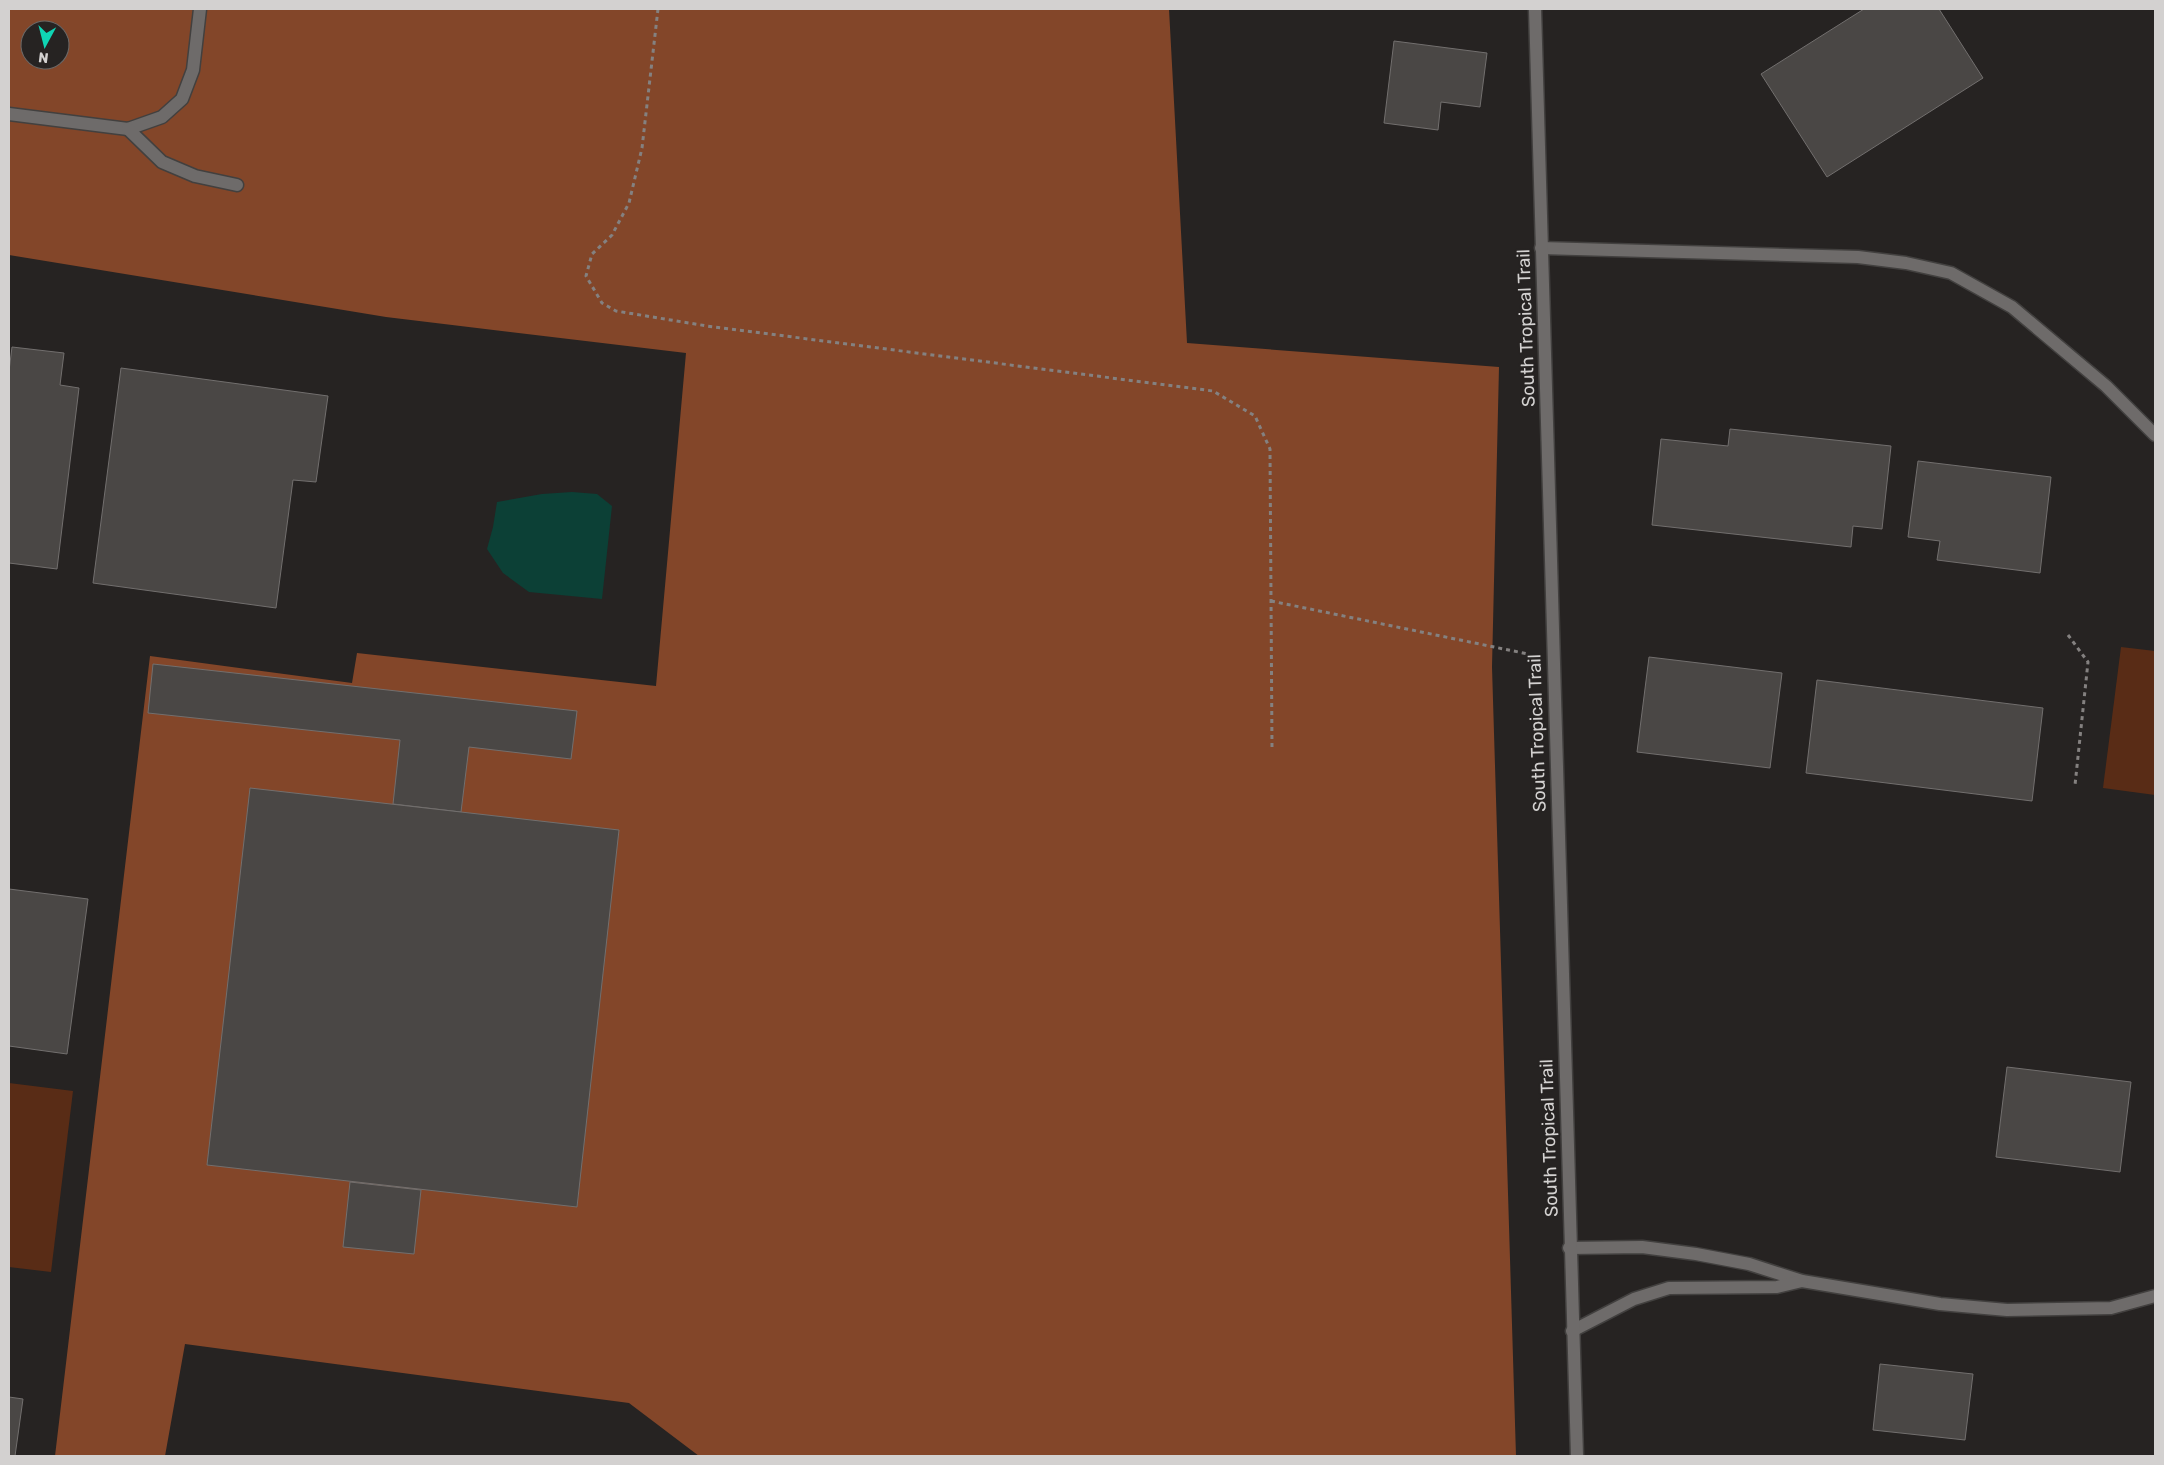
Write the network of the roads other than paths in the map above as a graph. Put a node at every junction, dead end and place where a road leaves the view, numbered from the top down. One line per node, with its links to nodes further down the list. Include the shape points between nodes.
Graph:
1 (200, 9): 4 (street, via 193,70 182,99 162,118)
2 (1534, 9): 6 (street, South Tropical Trail)
3 (9, 114): 4 (street)
4 (128, 129): 5 (street, via 162,162 194,176)
5 (237, 185)
6 (1541, 248): 7 (street, via 1858,257 1951,273 2012,307 2106,386); 8 (street, South Tropical Trail)
7 (2155, 435)
8 (1570, 1248): 9 (street, via 1642,1248 1696,1254 1749,1264); 11 (street, South Tropical Trail)
9 (1802, 1281): 10 (street, via 1940,1304 2007,1310 2111,1308); 11 (street, via 1777,1286 1669,1288 1634,1299)
10 (2155, 1296)
11 (1572, 1331): 12 (street, South Tropical Trail)
12 (1577, 1456)

